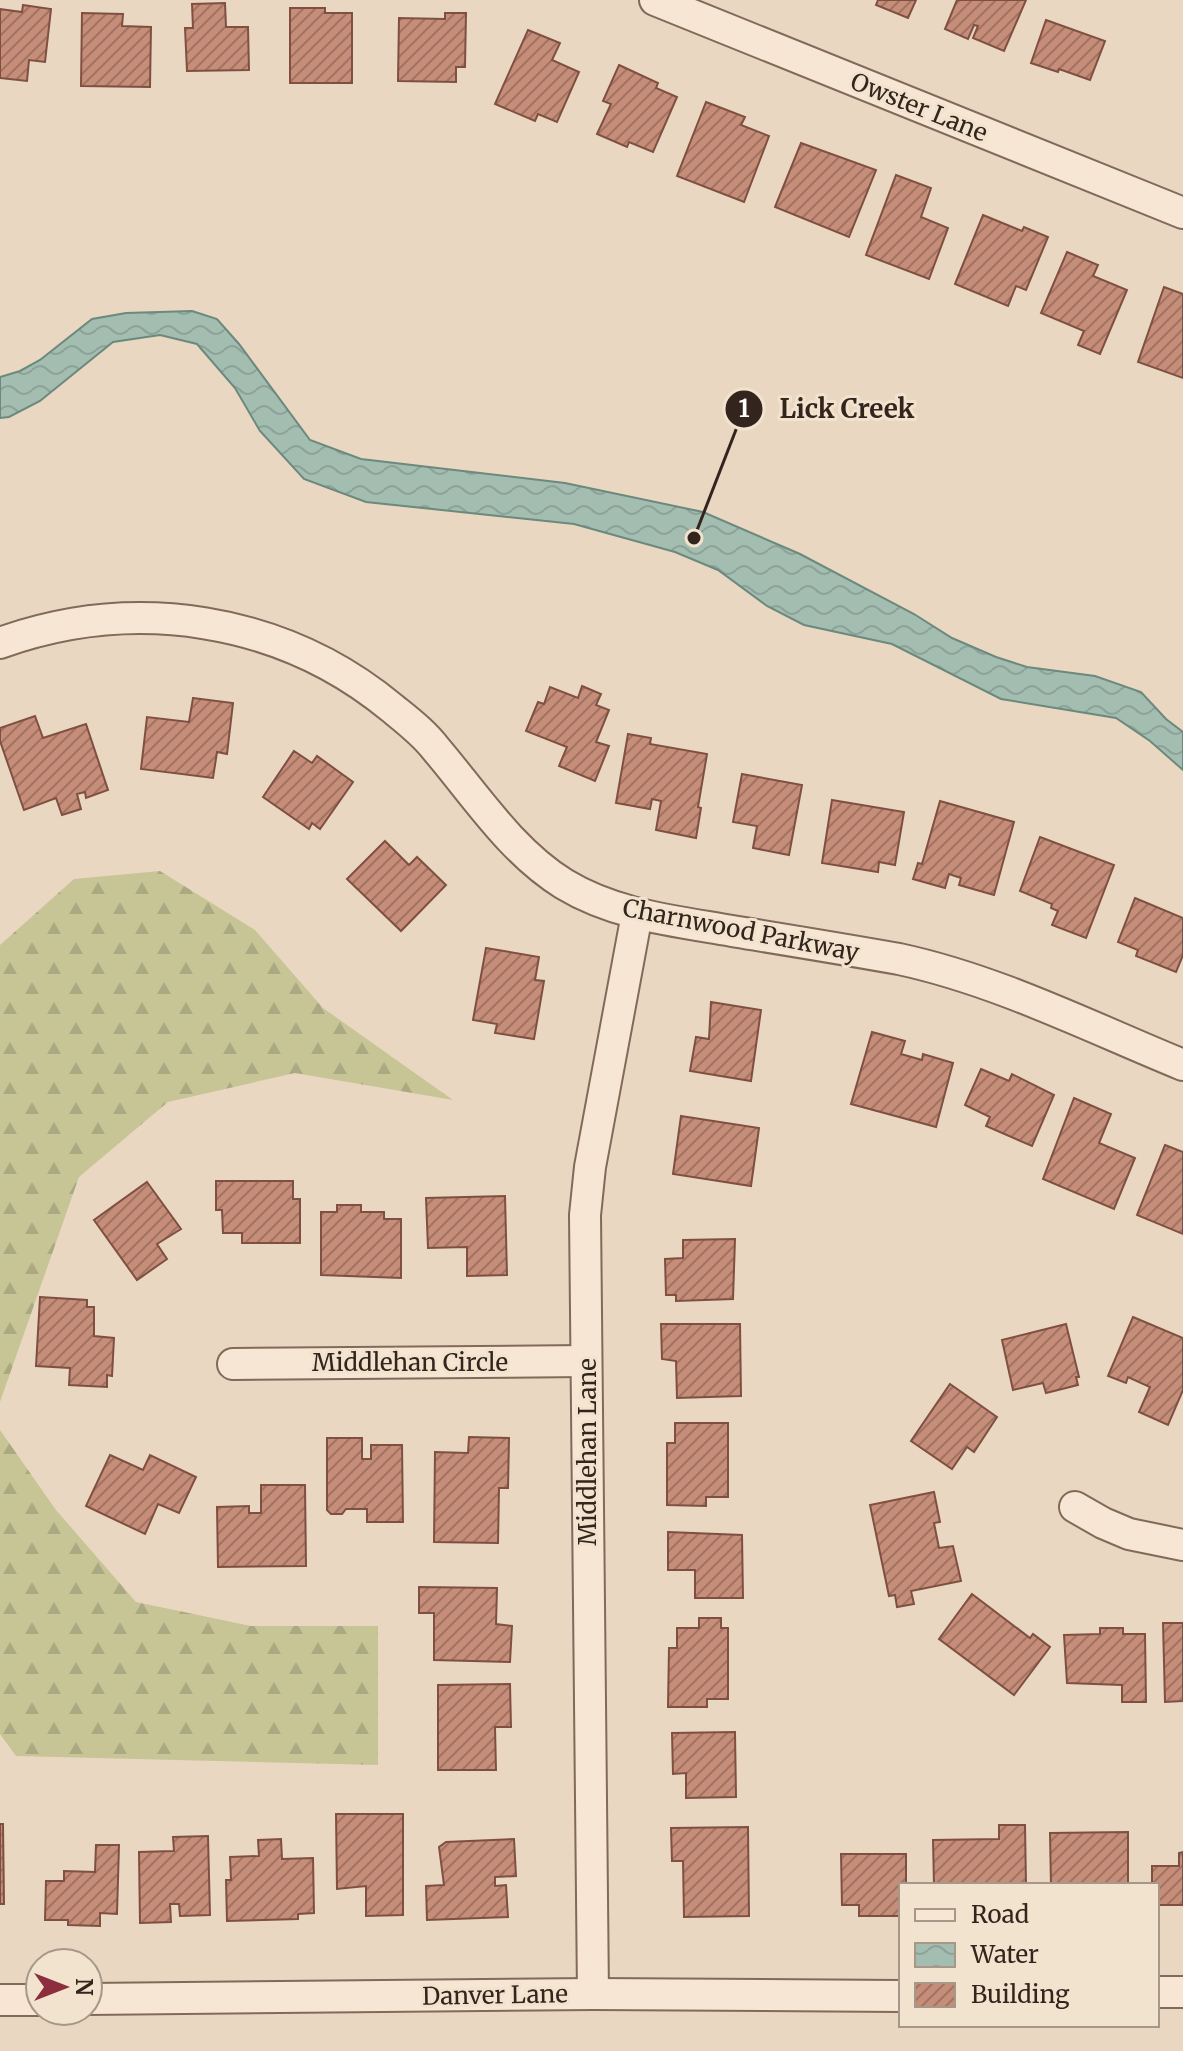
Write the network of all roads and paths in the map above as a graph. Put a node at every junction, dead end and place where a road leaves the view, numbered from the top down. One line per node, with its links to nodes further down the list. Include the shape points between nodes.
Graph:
1 (655, 0): 2 (street, Owster Lane)
2 (1183, 213)
3 (0, 643): 4 (street, Charnwood Parkway, via 79,622 149,618 217,625 295,648 365,687 413,725 508,838 544,870 588,897)
4 (637, 914): 5 (street, Charnwood Parkway, via 935,967); 6 (street, Middlehan Lane, via 590,1167 585,1215)
5 (1183, 1065)
6 (586, 1361): 7 (street, Middlehan Circle); 12 (street, Middlehan Lane)
7 (233, 1364)
8 (1075, 1507): 9 (street, via 1129,1534)
9 (1183, 1545)
10 (1159, 1992): 11 (street)
11 (1183, 1992)
12 (593, 1994): 13 (street, Danver Lane); 14 (street, Danver Lane)
13 (899, 1996)
14 (104, 1999)
15 (0, 2000): 16 (street)
16 (24, 2000)

